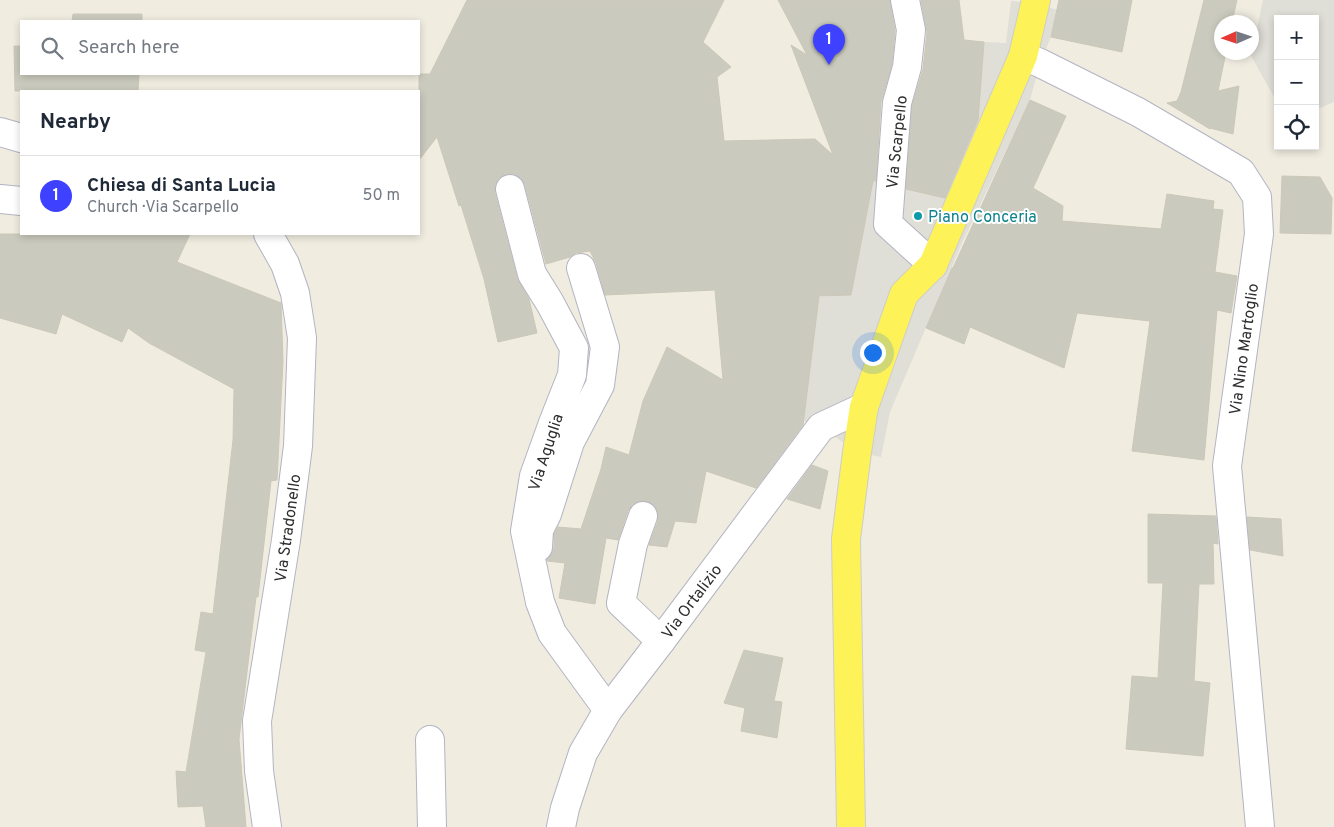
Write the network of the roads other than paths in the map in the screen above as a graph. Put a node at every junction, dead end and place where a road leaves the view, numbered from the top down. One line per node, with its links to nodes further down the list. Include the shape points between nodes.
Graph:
1 (905, 0): 10 (street, Via Scarpello, via 911,30 908,67 897,103 888,224)
2 (1036, 0): 3 (main road)
3 (1023, 56): 10 (main road); 22 (street, Via Nino Martoglio, via 1138,112 1240,172 1257,197 1259,234 1227,466)
4 (0, 132): 5 (street)
5 (20, 138)
6 (510, 189): 14 (street, Via Aguglia, via 532,274 574,348 572,375 534,476 525,532)
7 (0, 199): 8 (street)
8 (20, 202)
9 (269, 235): 18 (street, Via Stradonello, via 285,264 295,293 302,338 298,446 257,721 259,771)
10 (933, 265): 12 (main road, via 904,294)
11 (581, 268): 14 (street, via 604,347 600,385 570,442 539,530)
12 (864, 407): 15 (street, Via Ortalizio, via 821,427); 21 (main road, via 846,539)
13 (642, 516): 15 (street, via 621,603)
14 (536, 584): 16 (street, Via Aguglia, via 552,633)
15 (661, 641): 16 (street, Via Ortalizio)
16 (608, 710): 20 (street, Via Ortalizio, via 583,753)
17 (430, 740): 19 (street)
18 (267, 827)
19 (432, 827)
20 (561, 827)
21 (851, 827)
22 (1260, 827)

